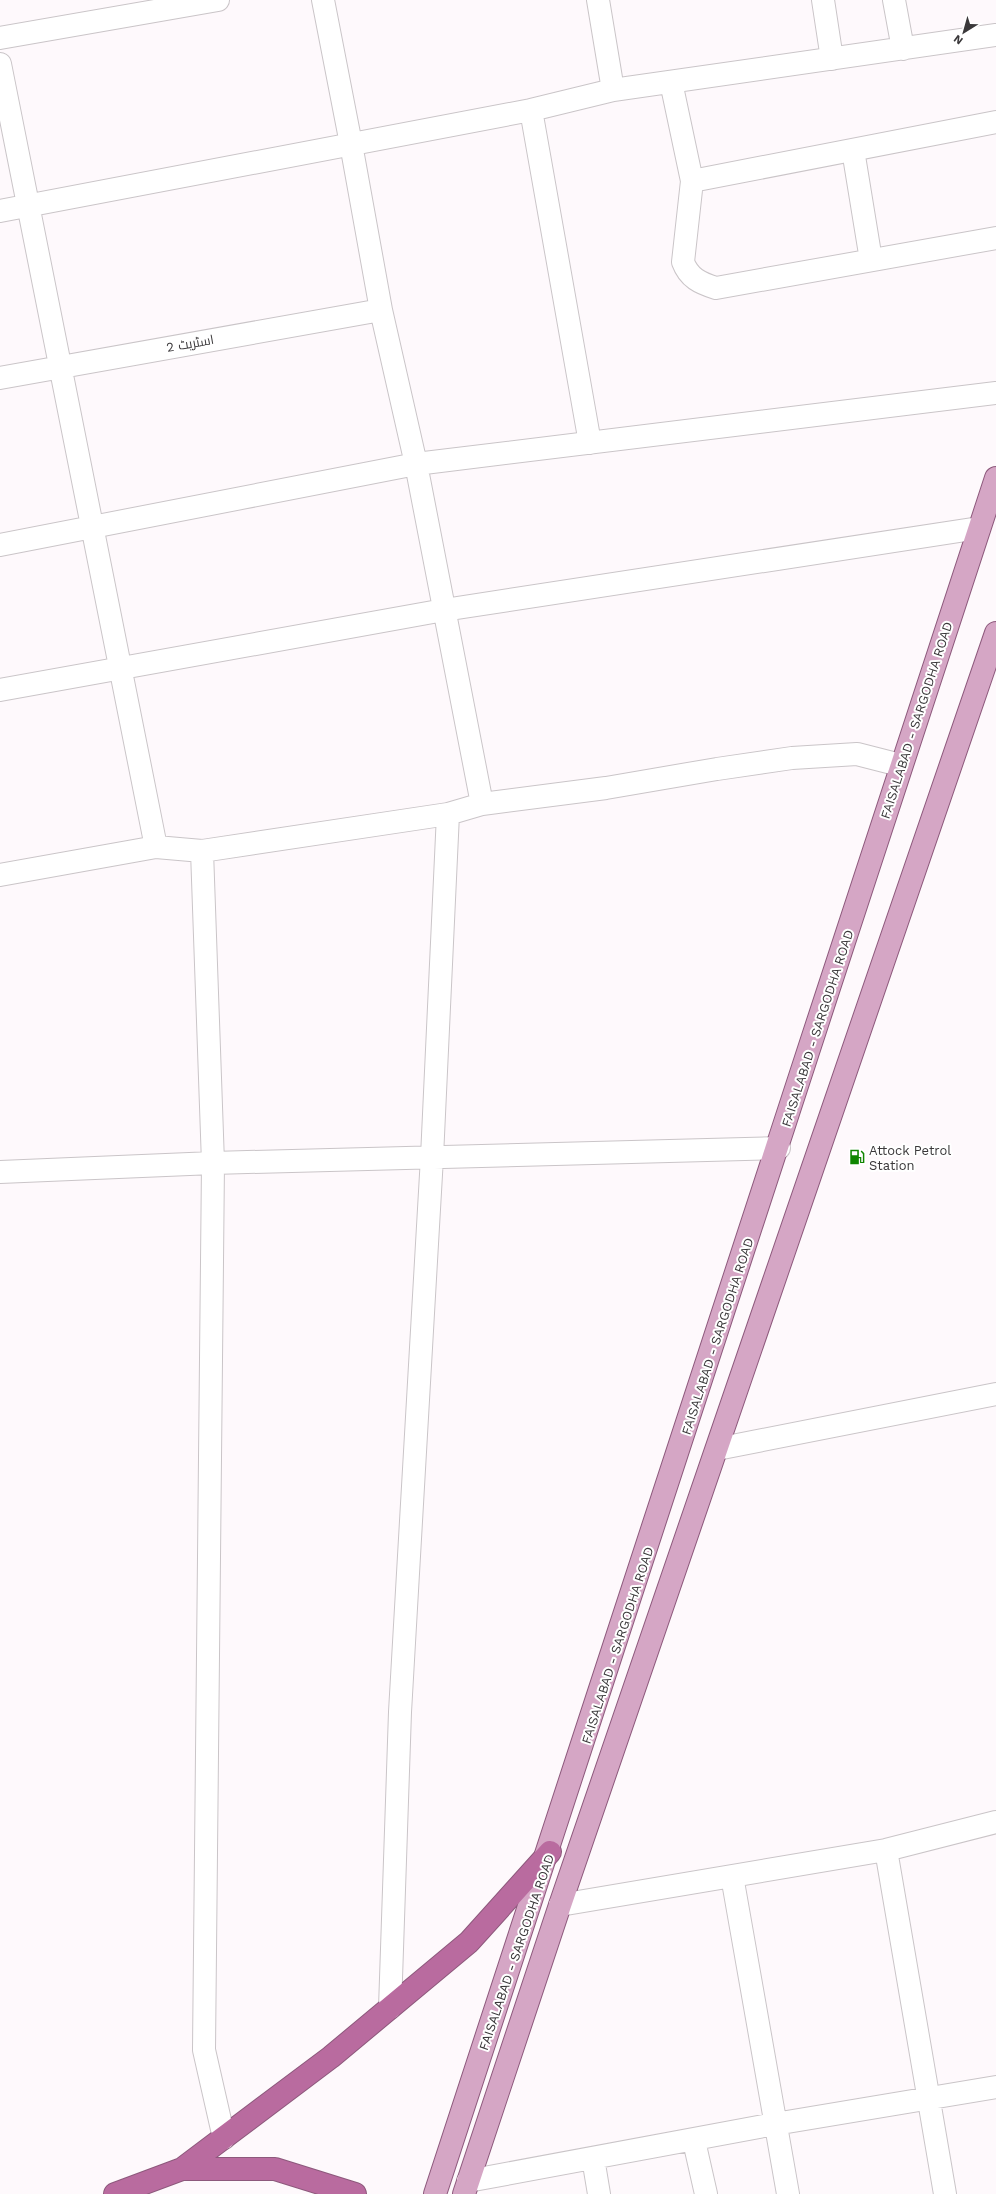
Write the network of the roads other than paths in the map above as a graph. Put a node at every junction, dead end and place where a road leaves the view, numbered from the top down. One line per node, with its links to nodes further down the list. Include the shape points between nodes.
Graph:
1 (218, 0): 7 (street)
2 (323, 0): 15 (street)
3 (598, 0): 12 (street)
4 (823, 0): 9 (street)
5 (894, 0): 8 (street)
6 (996, 35): 8 (street)
7 (0, 38)
8 (903, 49): 9 (street)
9 (832, 59): 11 (street)
10 (0, 64): 18 (street)
11 (670, 82): 12 (street); 17 (street)
12 (613, 90): 13 (street)
13 (531, 110): 15 (street); 26 (street)
14 (996, 122): 16 (street)
15 (351, 144): 18 (street); 22 (street)
16 (853, 150): 17 (street); 21 (street)
17 (692, 181): 21 (street, via 683,262 687,272 699,282 716,288)
18 (27, 206): 19 (street); 23 (street)
19 (0, 211)
20 (996, 238): 21 (street)
21 (871, 260)
22 (381, 310): 23 (street, اسٹریٹ 2); 27 (street)
23 (60, 367): 24 (street, اسٹریٹ 2); 29 (street)
24 (0, 378)
25 (996, 393): 26 (street)
26 (590, 443): 27 (street)
27 (416, 464): 29 (street); 32 (street)
28 (996, 478): 30 (main road, FAISALABAD - SARGODHA ROAD)
29 (92, 528): 31 (street); 34 (street)
30 (979, 528): 32 (street); 36 (main road, FAISALABAD - SARGODHA ROAD)
31 (0, 545)
32 (444, 610): 34 (street); 37 (street)
33 (996, 633): 47 (main road, FAISALABAD - SARGODHA ROAD)
34 (120, 668): 35 (street); 39 (street)
35 (0, 690)
36 (900, 765): 37 (street, via 856,754 792,758 606,788); 42 (main road, FAISALABAD - SARGODHA ROAD)
37 (482, 804): 38 (street)
38 (448, 814): 40 (street); 43 (street)
39 (156, 847): 40 (street); 41 (street)
40 (202, 851): 44 (street)
41 (0, 875)
42 (779, 1148): 43 (street); 50 (main road, FAISALABAD - SARGODHA ROAD)
43 (432, 1157): 44 (street); 53 (street, via 400,1712)
44 (214, 1163): 45 (street); 57 (street, via 204,2050)
45 (0, 1172)
46 (996, 1394): 47 (street)
47 (717, 1449): 52 (main road, FAISALABAD - SARGODHA ROAD)
48 (996, 1822): 49 (street)
49 (886, 1850): 51 (street); 55 (street)
50 (550, 1852): 53 (highway, via 469,1942); 64 (main road, FAISALABAD - SARGODHA ROAD)
51 (732, 1876): 52 (street); 56 (street)
52 (560, 1905): 61 (main road, FAISALABAD - SARGODHA ROAD)
53 (390, 2008): 57 (highway, via 331,2057)
54 (996, 2087): 55 (street)
55 (927, 2099): 56 (street); 68 (street)
56 (775, 2124): 58 (street); 67 (street)
57 (224, 2138): 60 (highway)
58 (694, 2141): 59 (street); 66 (street)
59 (593, 2158): 61 (street); 65 (street)
60 (182, 2169): 62 (highway); 63 (highway, via 275,2169)
61 (466, 2187)
62 (115, 2194)
63 (355, 2194)
64 (435, 2194)
65 (599, 2194)
66 (706, 2194)
67 (788, 2194)
68 (945, 2194)

